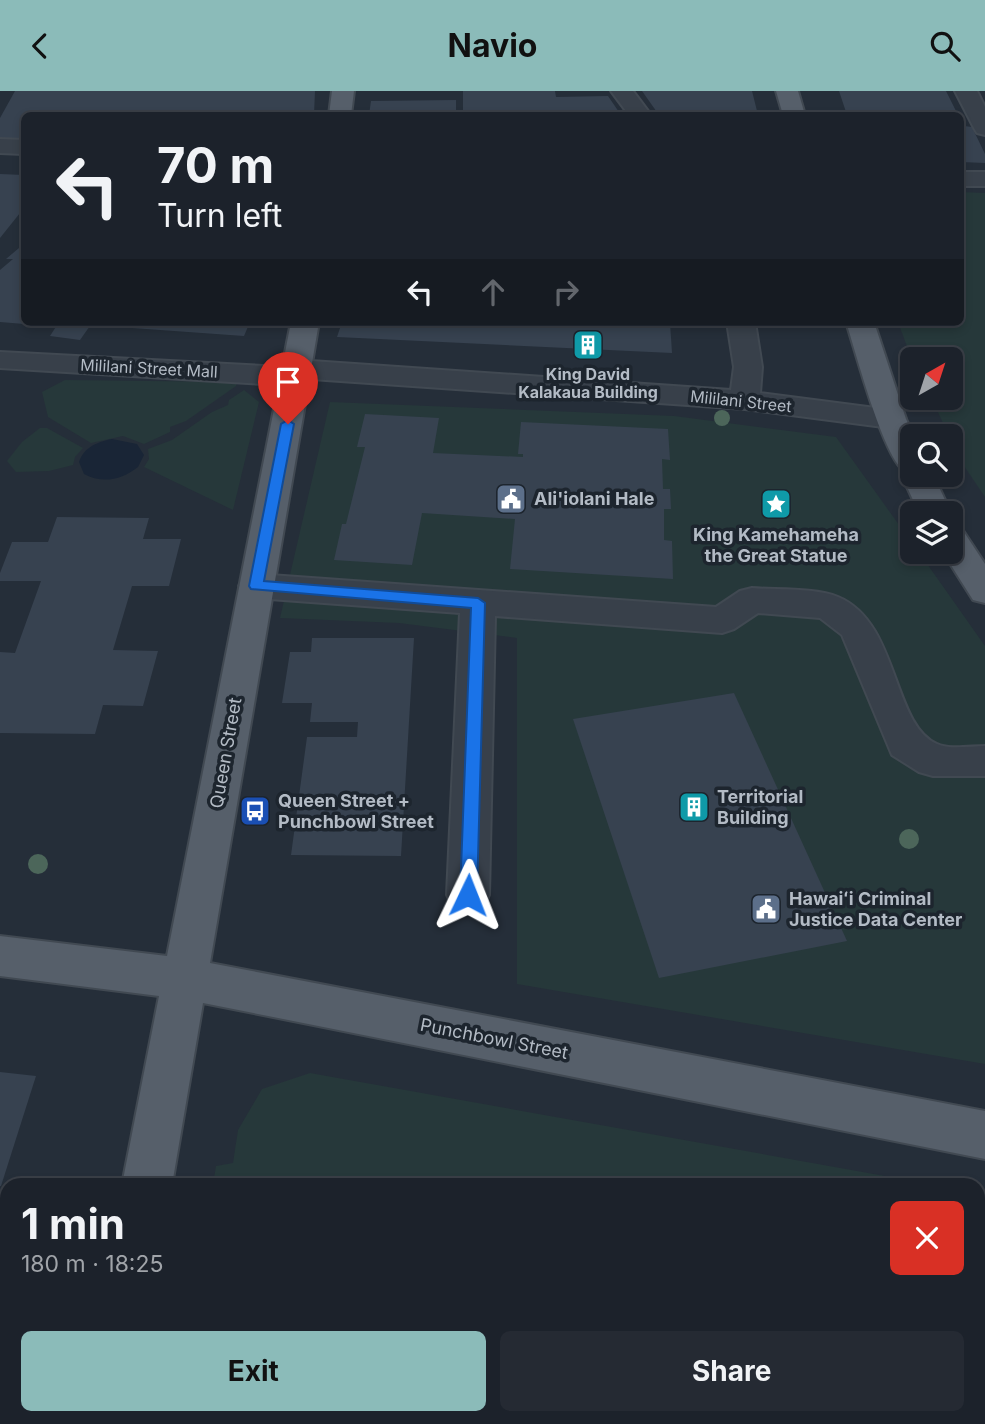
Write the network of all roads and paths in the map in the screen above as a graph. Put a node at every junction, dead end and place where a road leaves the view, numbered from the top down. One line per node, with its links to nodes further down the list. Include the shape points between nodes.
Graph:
1 (343, 91): 5 (main road)
2 (622, 91): 6 (street)
3 (787, 91): 7 (main road)
4 (965, 91): 8 (street)
5 (340, 112)
6 (638, 112)
7 (793, 112)
8 (985, 128)
9 (0, 146): 10 (street)
10 (21, 147)
11 (964, 179): 12 (street)
12 (985, 179)
13 (304, 326): 17 (main road, Queen Street)
14 (742, 326): 18 (street, via 748,367)
15 (861, 326): 19 (main road)
16 (0, 360): 17 (street, Mililani Street Mall, via 264,375)
17 (298, 369): 18 (street, Mililani Street); 22 (main road, Queen Street)
18 (745, 400): 19 (street, Mililani Street)
19 (891, 419): 20 (main road)
20 (900, 438)
21 (963, 557): 23 (main road)
22 (256, 586): 24 (street); 28 (main road, Queen Street)
23 (985, 591)
24 (478, 603): 25 (street, via 722,620 752,600 828,606 857,628 905,744 933,761); 26 (street)
25 (985, 761)
26 (468, 895)
27 (0, 957): 28 (main road, Punchbowl Street)
28 (185, 979): 29 (main road, Punchbowl Street); 30 (main road, Queen Street)
29 (985, 1135)
30 (149, 1178)

